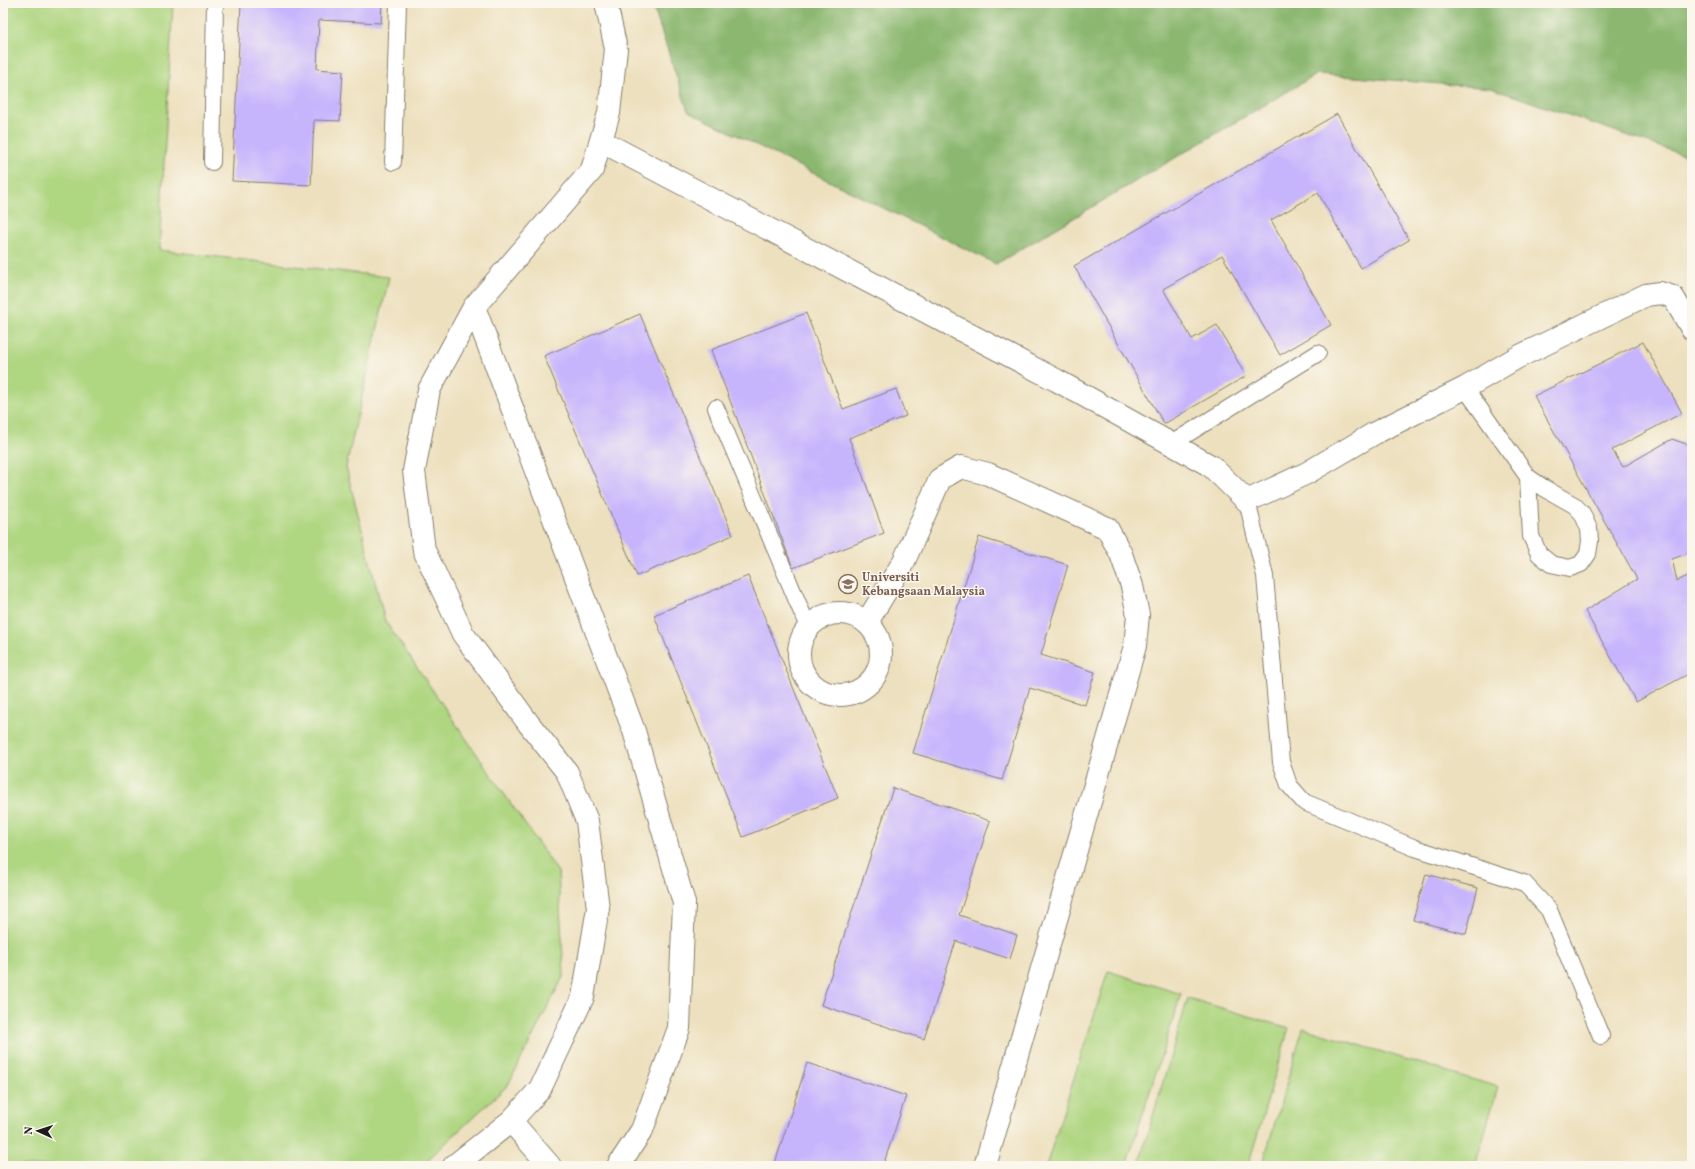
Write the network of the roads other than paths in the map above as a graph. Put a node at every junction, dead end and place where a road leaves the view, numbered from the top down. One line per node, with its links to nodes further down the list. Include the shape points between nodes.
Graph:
1 (215, 3): 5 (lane)
2 (398, 3): 6 (lane)
3 (606, 3): 4 (street, via 616,49 609,113)
4 (601, 141): 7 (street, via 592,170); 12 (street, via 1056,380)
5 (212, 162)
6 (393, 162)
7 (474, 307): 18 (street, via 430,390 414,471 424,550 463,634 567,772 587,821 598,908 583,997 540,1089); 21 (street, via 634,731 684,903 679,1028 642,1130)
8 (1692, 329): 10 (street, via 1673,297 1660,293 1646,295 1518,357)
9 (1318, 352): 12 (lane)
10 (1464, 388): 13 (lane); 14 (street, via 1375,433 1307,473)
11 (716, 408): 16 (lane)
12 (1171, 444): 14 (street, via 1211,466)
13 (1528, 477): 13 (lane, via 1531,536 1539,554 1551,564 1570,568 1581,564 1588,554 1590,541 1589,530 1582,513 1574,505)
14 (1248, 501): 17 (lane, via 1265,576 1281,762 1290,785 1304,802 1415,848 1524,882 1549,910)
15 (867, 622): 16 (street, via 843,612 830,613); 16 (street, via 876,633 881,646 881,660 877,673 868,685 843,696 829,695 816,689 800,667 798,653 801,639); 22 (street, via 904,560 940,479 961,467 988,474 1107,528 1121,554 1132,586 1138,615 1136,646)
16 (808, 627)
17 (1600, 1036)
18 (511, 1121): 19 (street); 20 (street)
19 (454, 1166)
20 (550, 1166)
21 (618, 1166)
22 (985, 1166)

